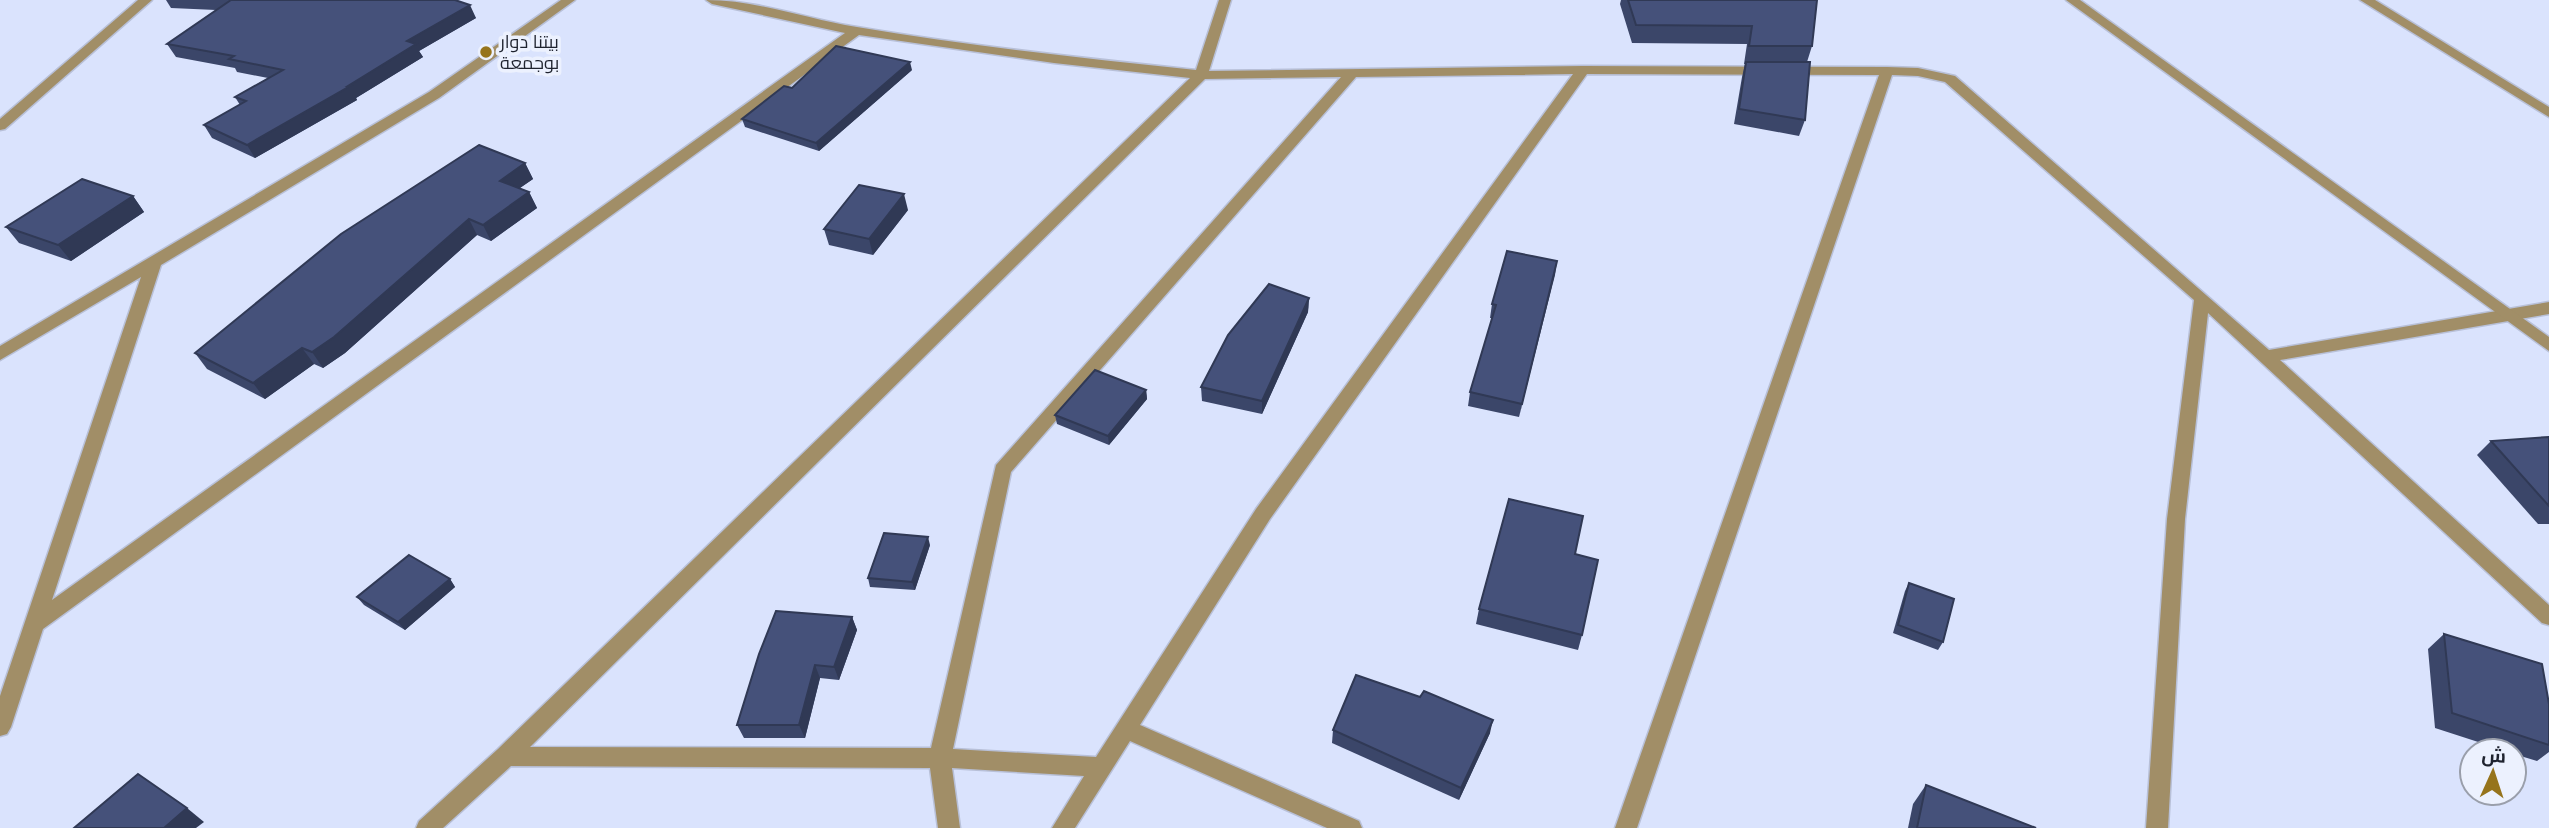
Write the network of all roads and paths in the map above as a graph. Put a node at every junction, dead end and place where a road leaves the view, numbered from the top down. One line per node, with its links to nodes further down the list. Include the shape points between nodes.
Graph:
1 (146, 0): 13 (street)
2 (569, 0): 14 (street, via 434,95)
3 (712, 0): 7 (street)
4 (1225, 0): 11 (street)
5 (2072, 0): 17 (street)
6 (2366, 0): 12 (street)
7 (856, 31): 11 (street); 22 (street)
8 (1583, 70): 9 (street); 10 (street); 24 (street, via 1263,514)
9 (1886, 71): 15 (street, via 1950,79); 32 (street)
10 (1352, 74): 11 (street); 26 (street, via 1002,470)
11 (1201, 75): 25 (street)
12 (2549, 113)
13 (0, 126)
14 (155, 260): 19 (street); 22 (street)
15 (2202, 298): 20 (street); 33 (street, via 2176,519)
16 (2549, 308): 17 (street)
17 (2508, 315): 18 (street); 20 (street)
18 (2549, 345)
19 (0, 354)
20 (2266, 356): 21 (street)
21 (2549, 617)
22 (34, 624): 23 (street)
23 (0, 727)
24 (1126, 729): 27 (street); 31 (street)
25 (506, 756): 26 (street); 28 (street)
26 (940, 758): 27 (street); 29 (street)
27 (1102, 766): 30 (street)
28 (428, 828)
29 (949, 828)
30 (1063, 828)
31 (1351, 828)
32 (1626, 828)
33 (2157, 828)

